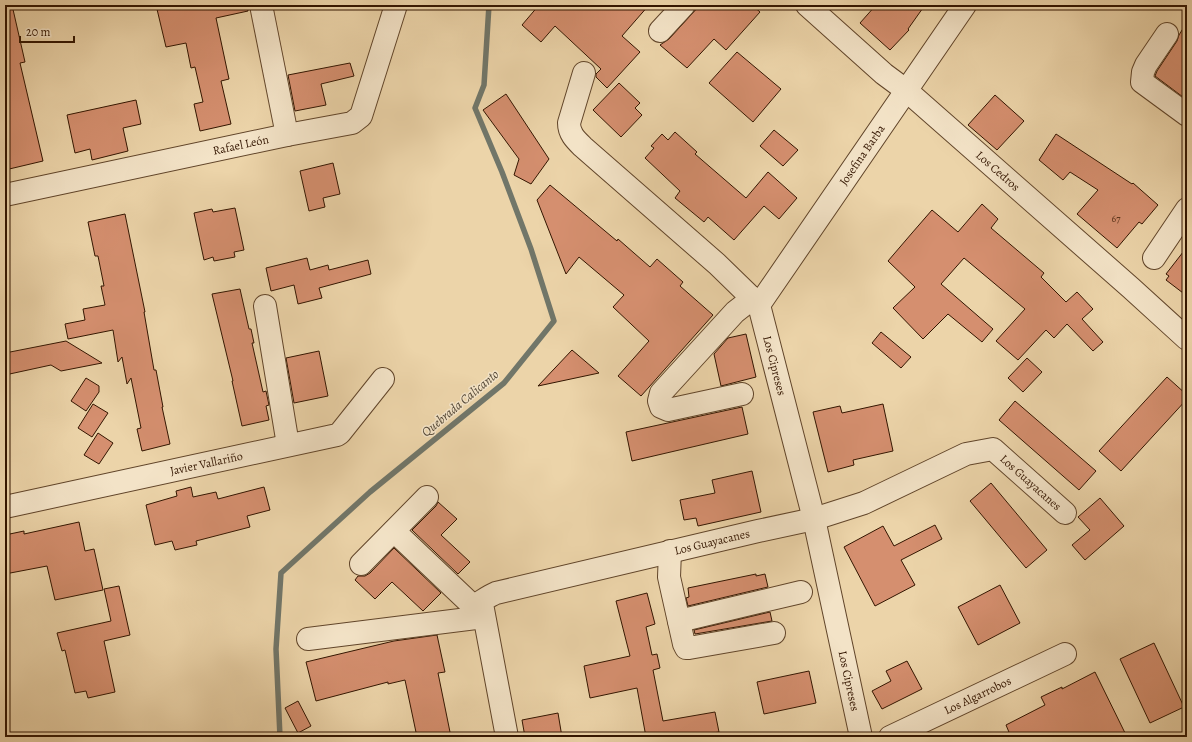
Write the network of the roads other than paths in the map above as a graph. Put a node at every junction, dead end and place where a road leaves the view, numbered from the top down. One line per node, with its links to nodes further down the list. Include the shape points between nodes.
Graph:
1 (262, 5): 11 (street)
2 (396, 5): 11 (street, Rafael León, via 362,116 352,122)
3 (684, 5): 6 (street)
4 (807, 5): 9 (street, Los Cedros, via 884,74)
5 (965, 5): 9 (street, Josefina Barba)
6 (660, 31)
7 (1167, 34): 10 (street, via 1146,65 1142,82)
8 (584, 73): 15 (street, via 569,123 569,130 573,136)
9 (907, 91): 15 (street, Josefina Barba); 17 (street, Los Cedros)
10 (1187, 114)
11 (286, 135): 12 (street, Rafael León)
12 (5, 195)
13 (1187, 209): 14 (street)
14 (1154, 258)
15 (756, 302): 19 (street, Josefina Barba, via 735,312 661,393 659,401 661,407 668,410); 24 (street, Los Cipreses)
16 (265, 306): 20 (street)
17 (1187, 339)
18 (383, 379): 20 (street, Javier Vallariño, via 340,433)
19 (742, 394)
20 (288, 445): 22 (street, Javier Vallariño)
21 (427, 497): 25 (street)
22 (5, 507)
23 (1065, 513): 24 (street, Los Guayacanes, via 993,449 966,454 864,503)
24 (814, 519): 26 (street, Los Guayacanes); 35 (street, Los Cipreses)
25 (394, 531): 27 (street); 29 (street)
26 (670, 551): 29 (street, Los Guayacanes, via 496,593); 30 (street, via 669,577)
27 (361, 564)
28 (801, 592): 30 (street)
29 (478, 612): 32 (street); 34 (street)
30 (678, 621): 31 (street, via 686,648)
31 (774, 633)
32 (308, 638)
33 (1066, 654): 36 (street, Los Algarrobos)
34 (507, 737)
35 (861, 737)
36 (890, 737)

